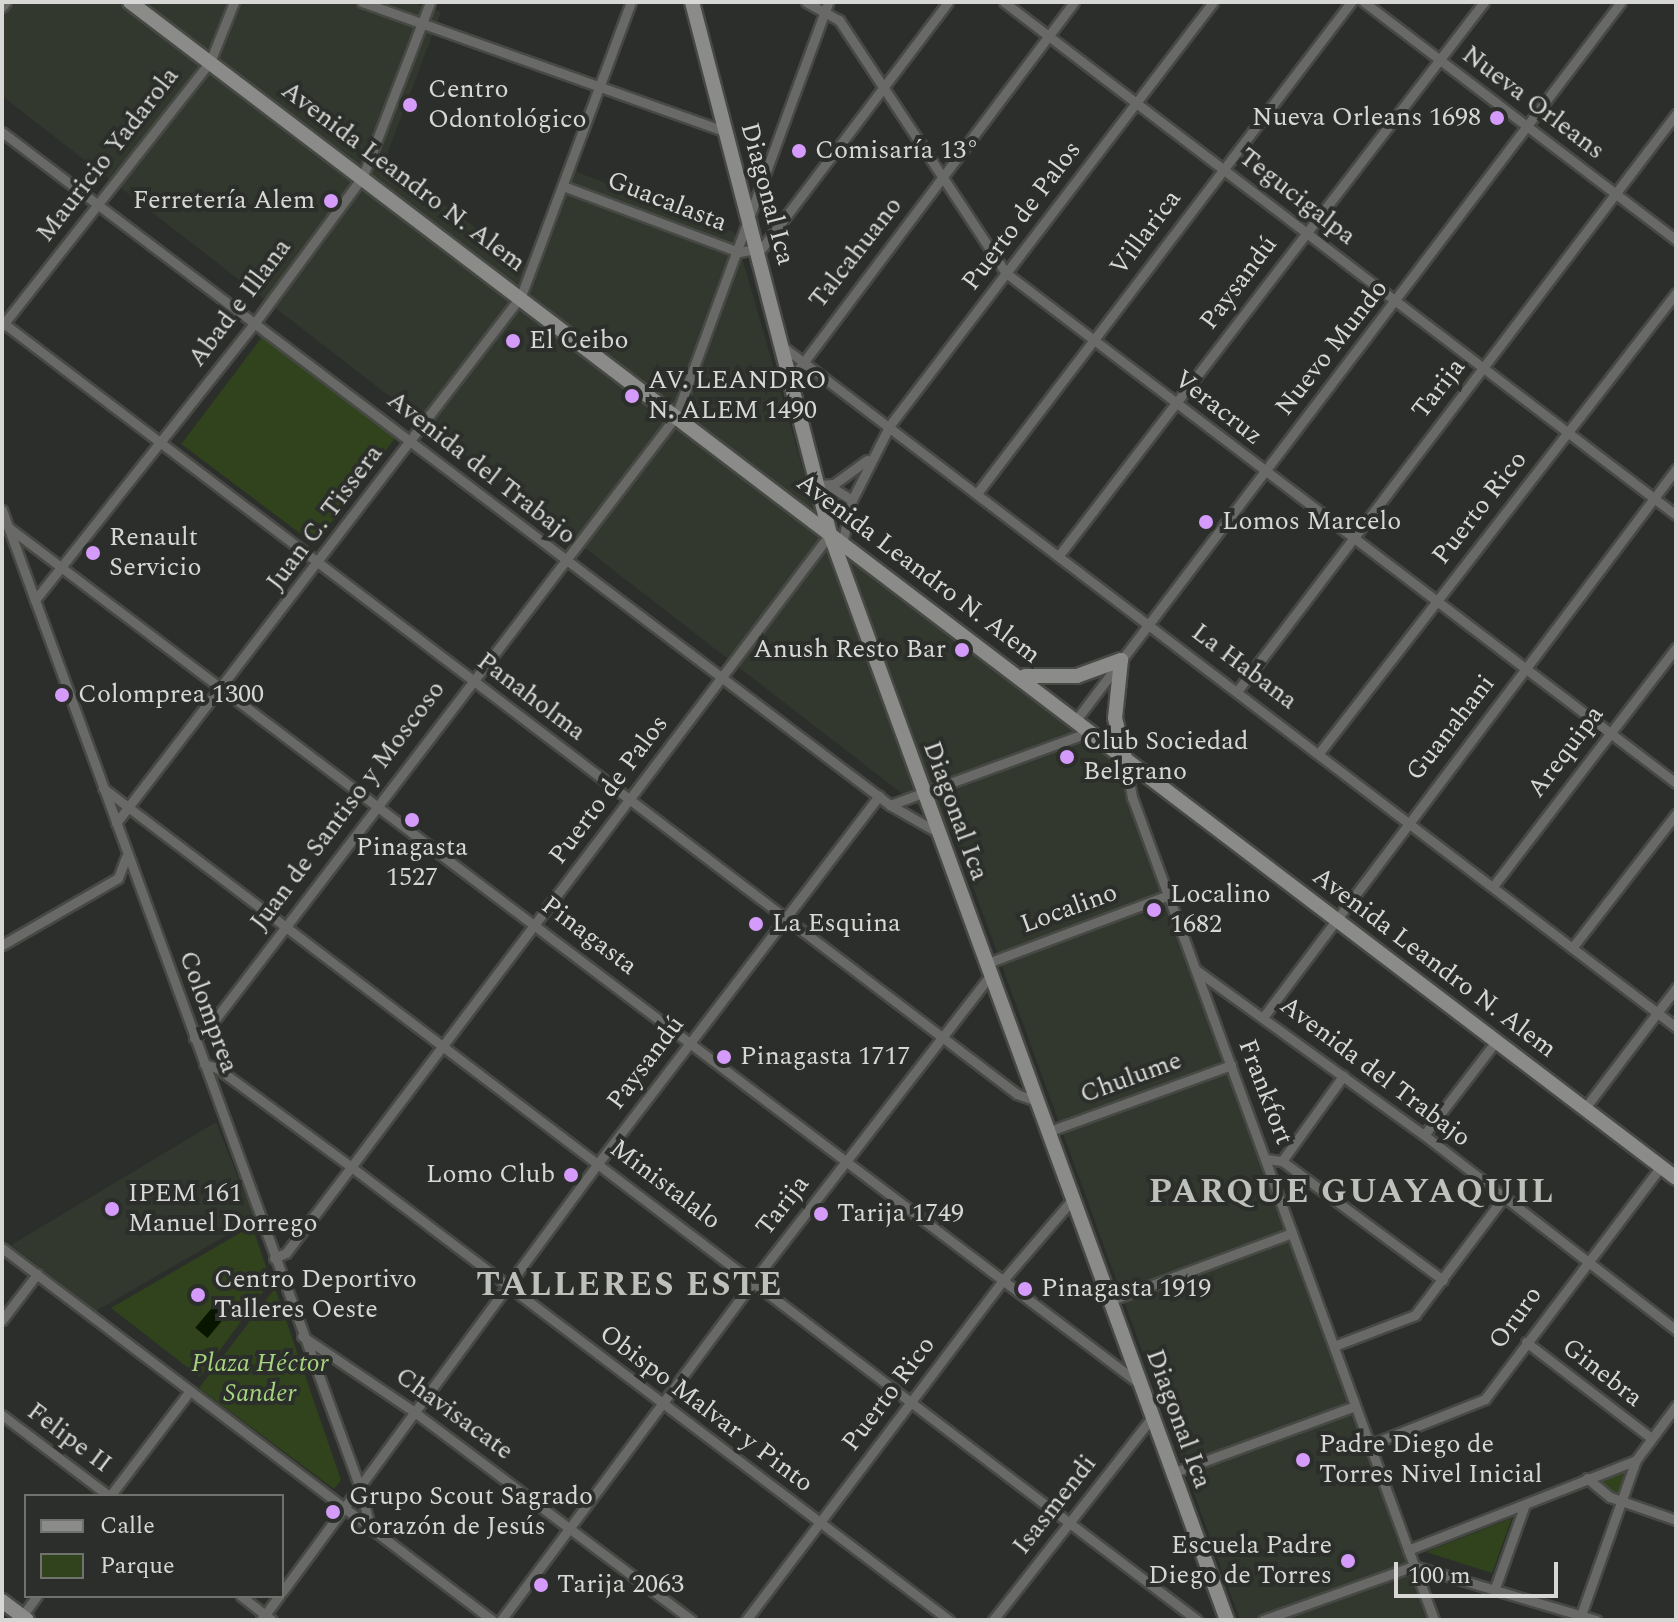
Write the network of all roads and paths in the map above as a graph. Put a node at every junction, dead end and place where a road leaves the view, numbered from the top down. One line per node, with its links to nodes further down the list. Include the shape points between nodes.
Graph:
1 (6, 2): 18 (street)
2 (130, 2): 22 (main road, Avenida Leandro N. Alem)
3 (234, 2): 22 (street, Mauricio Yadarola)
4 (362, 2): 19 (street)
5 (430, 2): 19 (street, Abad e Illana)
6 (631, 2): 24 (street, Juan C. Tissera)
7 (692, 2): 28 (main road, Diagonal Ica)
8 (806, 2): 17 (street, Veracruz)
9 (948, 2): 23 (street)
10 (1004, 2): 20 (street, Tegucigalpa)
11 (1074, 2): 20 (street, Talcahuano)
12 (1213, 2): 25 (street, Puerto de Palos)
13 (1351, 2): 30 (street, Villarica)
14 (1364, 2): 21 (street, Nueva Orleans)
15 (1484, 2): 21 (street, Paysandú)
16 (1621, 2): 27 (street, Nuevo Mundo)
17 (827, 6): 23 (street, Veracruz); 36 (street, Juan de Santiso y Moscoso)
18 (2, 7)
19 (421, 23): 24 (street); 31 (street, Abad e Illana)
20 (1049, 36): 25 (street, Tegucigalpa); 32 (street, Talcahuano)
21 (1439, 59): 27 (street, Nueva Orleans); 37 (street, Paysandú)
22 (210, 62): 31 (main road, Avenida Leandro N. Alem); 35 (street, Mauricio Yadarola)
23 (884, 87): 32 (street, Veracruz); 39 (street, via 767,243)
24 (599, 88): 28 (street); 33 (street, Juan C. Tissera)
25 (1136, 102): 30 (street, Tegucigalpa); 41 (street, Puerto de Palos)
26 (1676, 114): 34 (street, Tarija)
27 (1527, 126): 34 (street, Nueva Orleans); 44 (street, Nuevo Mundo)
28 (725, 131): 36 (main road, Diagonal Ica)
29 (2, 132): 35 (street, Avenida del Trabajo)
30 (1223, 168): 37 (street, Tegucigalpa); 47 (street, Villarica)
31 (363, 176): 43 (main road, Avenida Leandro N. Alem); 46 (street, Abad e Illana)
32 (941, 178): 41 (street, Veracruz); 49 (street, Talcahuano)
33 (563, 186): 40 (street, Guacalasta); 43 (street, Juan C. Tissera)
34 (1616, 194): 38 (street, Nueva Orleans); 50 (street, Tarija)
35 (98, 205): 45 (street, Mauricio Yadarola); 46 (street, Avenida del Trabajo)
36 (748, 220): 39 (main road, Diagonal Ica); 40 (street, Juan de Santiso y Moscoso)
37 (1306, 232): 44 (street, Tegucigalpa); 52 (street, Paysandú)
38 (1676, 240)
39 (756, 250): 40 (street, Guacalasta); 48 (main road, Diagonal Ica)
40 (739, 252): 53 (street, Juan de Santiso y Moscoso)
41 (1006, 273): 47 (street, Veracruz); 54 (street, Puerto de Palos)
42 (1676, 293): 55 (street, Puerto Rico)
43 (521, 296): 53 (main road, Avenida Leandro N. Alem); 56 (street, Juan C. Tissera)
44 (1397, 301): 50 (street, Tegucigalpa); 60 (street, Nuevo Mundo)
45 (3, 324): 57 (street, Panaholma)
46 (254, 324): 56 (street, Avenida del Trabajo); 57 (street, Abad e Illana)
47 (1094, 339): 52 (street, Veracruz); 62 (street, Villarica)
48 (782, 346): 49 (street, La Habana); 51 (main road, Diagonal Ica)
49 (802, 359): 51 (street, Talcahuano); 54 (street, La Habana)
50 (1484, 367): 55 (street, Tegucigalpa); 69 (street, Tarija)
51 (791, 379): 61 (main road, Diagonal Ica)
52 (1176, 403): 60 (street, Veracruz); 71 (street, Paysandú)
53 (676, 416): 68 (main road, Avenida Leandro N. Alem); 72 (street, Juan de Santiso y Moscoso)
54 (890, 425): 58 (street, Puerto de Palos); 62 (street, La Habana)
55 (1568, 432): 63 (street, Tegucigalpa); 76 (street, Puerto Rico)
56 (411, 441): 72 (street, Avenida del Trabajo); 73 (street, Juan C. Tissera)
57 (162, 443): 73 (street, Panaholma); 74 (street, Abad e Illana)
58 (869, 458): 61 (street, Puerto de Palos); 64 (street, Puerto de Palos)
59 (1676, 469): 63 (street, Guanahani)
60 (1264, 472): 69 (street, Veracruz); 77 (street, Nuevo Mundo)
61 (823, 485): 64 (street); 68 (main road, Diagonal Ica)
62 (978, 492): 71 (street, La Habana)
63 (1654, 498): 66 (street, Tegucigalpa); 80 (street, Guanahani)
64 (852, 500): 70 (street, Puerto de Palos)
65 (2, 510): 67 (street, Colomprea)
66 (1676, 515)
67 (8, 527): 74 (street, Pinagasta); 75 (street, Colomprea)
68 (830, 534): 70 (main road, Avenida Leandro N. Alem); 82 (street, Puerto de Palos); 93 (main road, Diagonal Ica)
69 (1351, 538): 76 (street, Veracruz); 85 (street, Tarija)
70 (842, 544): 81 (main road, Avenida Leandro N. Alem)
71 (1060, 554): 77 (street, La Habana)
72 (565, 560): 82 (street, Avenida del Trabajo); 83 (street, Juan de Santiso y Moscoso)
73 (318, 562): 83 (street, Panaholma); 84 (street, Juan C. Tissera)
74 (64, 569): 75 (street, Abad e Illana); 84 (street, Pinagasta)
75 (35, 600): 92 (street, Colomprea)
76 (1434, 602): 80 (street, Veracruz); 89 (street, Puerto Rico)
77 (1147, 622): 79 (street, Nuevo Mundo); 85 (street, La Habana)
78 (1676, 648): 88 (street, Arequipa)
79 (1121, 660): 81 (main road, via 1077,676); 86 (street, Nuevo Mundo); 90 (main road, via 1115,718)
80 (1525, 669): 88 (street, Veracruz); 100 (street, Guanahani)
81 (1021, 676): 86 (main road, Avenida Leandro N. Alem)
82 (722, 677): 94 (street, Avenida del Trabajo); 95 (street, Puerto de Palos)
83 (472, 680): 95 (street, Panaholma); 97 (street, Juan de Santiso y Moscoso)
84 (222, 689): 97 (street, Pinagasta); 98 (street, Juan C. Tissera)
85 (1238, 690): 89 (street, La Habana)
86 (1076, 720): 87 (main road, Avenida Leandro N. Alem)
87 (1090, 732): 90 (main road, Avenida Leandro N. Alem); 93 (street)
88 (1608, 732): 91 (street, Veracruz); 105 (street, Arequipa)
89 (1319, 753): 100 (street, La Habana)
90 (1125, 758): 107 (street, Frankfort, via 1132,797); 108 (main road, Avenida Leandro N. Alem)
91 (1676, 783)
92 (103, 788): 98 (street, Ministalalo); 101 (street, Colomprea)
93 (923, 792): 96 (street); 102 (main road, Diagonal Ica)
94 (879, 796): 96 (street, Avenida del Trabajo); 109 (street, Paysandú)
95 (630, 799): 109 (street, Panaholma); 110 (street, Puerto de Palos)
96 (890, 805): 102 (street, Avenida del Trabajo)
97 (377, 806): 110 (street, Pinagasta); 111 (street, Juan de Santiso y Moscoso)
98 (131, 809): 101 (street, Juan C. Tissera); 111 (street, Ministalalo)
99 (1676, 814): 113 (street)
100 (1406, 821): 105 (street, La Habana); 108 (street, Guanahani)
101 (116, 823): 103 (street, Colomprea)
102 (937, 832): 114 (main road, Diagonal Ica)
103 (126, 852): 104 (street); 106 (street, Colomprea)
104 (118, 878): 106 (street); 112 (street)
105 (1494, 885): 113 (street, La Habana)
106 (139, 888): 121 (street, Colomprea)
107 (1169, 895): 114 (street, Localino); 115 (street, Frankfort)
108 (1334, 917): 118 (street, Guanahani); 123 (main road, Avenida Leandro N. Alem)
109 (784, 918): 120 (street, Panaholma); 122 (street, Paysandú)
110 (535, 923): 122 (street, Pinagasta); 124 (street, Puerto de Palos)
111 (285, 926): 121 (street, Juan de Santiso y Moscoso, via 210,1026); 124 (street, Ministalalo)
112 (2, 945)
113 (1572, 948): 117 (street, La Habana)
114 (988, 970): 120 (street, Tarija); 128 (main road, Diagonal Ica)
115 (1196, 970): 118 (street, Avenida del Trabajo); 126 (street, Frankfort)
116 (1676, 988): 117 (street)
117 (1657, 1013): 119 (street, La Habana); 129 (street)
118 (1264, 1016): 127 (street, Avenida del Trabajo)
119 (1676, 1027)
120 (941, 1036): 128 (street, Panaholma, via 1017,1094); 132 (street, Tarija)
121 (194, 1038): 125 (street, Colomprea)
122 (691, 1041): 132 (street, Pinagasta); 135 (street, Paysandú)
123 (1496, 1041): 129 (main road, Avenida Leandro N. Alem); 131 (street)
124 (442, 1044): 135 (street, Ministalalo); 136 (street, Puerto de Palos)
125 (204, 1064): 136 (street, Obispo Malvar y Pinto, via 217,1068); 143 (street, Colomprea)
126 (1231, 1065): 130 (street, Chulume); 133 (street, Frankfort)
127 (1343, 1076): 131 (street, Avenida del Trabajo); 134 (street)
128 (1036, 1101): 130 (main road, Diagonal Ica)
129 (1585, 1108): 137 (main road, Avenida Leandro N. Alem)
130 (1047, 1132): 140 (main road, Diagonal Ica)
131 (1424, 1135): 139 (street, Avenida del Trabajo)
132 (847, 1159): 146 (street, Pinagasta); 147 (street, Tarija)
133 (1267, 1159): 134 (street); 141 (street, Frankfort)
134 (1282, 1161): 148 (street)
135 (599, 1162): 147 (street, Ministalalo); 149 (street, Paysandú)
136 (350, 1166): 143 (street, Puerto de Palos, via 286,1253); 149 (street, Obispo Malvar y Pinto)
137 (1661, 1166): 138 (main road, Avenida Leandro N. Alem); 144 (street, Oruro)
138 (1676, 1178)
139 (1504, 1197): 144 (street, Avenida del Trabajo); 148 (street)
140 (1072, 1200): 146 (street, Puerto Rico); 150 (main road, Diagonal Ica)
141 (1292, 1233): 150 (street); 155 (street, Frankfort)
142 (2, 1248): 145 (street)
143 (274, 1258): 153 (street, Colomprea)
144 (1586, 1261): 152 (street, Avenida del Trabajo); 154 (street, Oruro)
145 (37, 1274): 151 (street); 157 (street)
146 (1004, 1279): 156 (street, Pinagasta); 158 (street, Puerto Rico)
147 (754, 1280): 158 (street, Ministalalo); 159 (street, Tarija)
148 (1443, 1280): 155 (street, via 1415,1315)
149 (505, 1288): 159 (street, Obispo Malvar y Pinto); 162 (street, Paysandú)
150 (1109, 1301): 156 (main road, Diagonal Ica)
151 (2, 1320)
152 (1676, 1330)
153 (302, 1336): 162 (street, Chavisacate); 170 (street, Colomprea)
154 (1526, 1342): 165 (street, Ginebra); 166 (street, Oruro, via 1479,1404)
155 (1334, 1346): 160 (street, Frankfort)
156 (1140, 1384): 164 (main road, Diagonal Ica)
157 (189, 1392): 172 (street); 175 (street)
158 (912, 1401): 177 (street, Ministalalo); 178 (street, Puerto Rico)
159 (662, 1403): 178 (street, Obispo Malvar y Pinto); 179 (street, Tarija)
160 (1355, 1406): 166 (street, Frankfort); 168 (street)
161 (1676, 1406): 165 (street)
162 (413, 1411): 170 (street, Paysandú); 179 (street, Chavisacate)
163 (2, 1415): 171 (street, Felipe II)
164 (1152, 1417): 168 (main road, Diagonal Ica); 177 (street, Isasmendi)
165 (1651, 1438): 167 (street)
166 (1369, 1445): 181 (street, Frankfort)
167 (1636, 1460): 169 (street); 173 (street)
168 (1172, 1473): 199 (main road, Diagonal Ica)
169 (1587, 1478): 173 (street); 174 (street)
170 (360, 1488): 175 (street, Paysandú); 180 (street, Colomprea)
171 (106, 1494)
172 (111, 1494)
173 (1618, 1500): 176 (street); 189 (street)
174 (1525, 1504): 181 (street); 183 (street)
175 (346, 1509): 180 (street); 184 (street, Paysandú)
176 (1676, 1520)
177 (1070, 1521): 197 (street, Isasmendi); 198 (street, Ministalalo)
178 (819, 1522): 195 (street, Puerto Rico); 196 (street, Obispo Malvar y Pinto)
179 (569, 1527): 193 (street, Tarija); 194 (street, Chavisacate)
180 (371, 1530): 192 (street)
181 (1408, 1550): 182 (street, Frankfort)
182 (1414, 1566): 183 (street); 200 (street); 201 (street, Frankfort)
183 (1495, 1588): 189 (street)
184 (284, 1589)
185 (36, 1598): 191 (street)
186 (243, 1598): 190 (street)
187 (278, 1598): 190 (street, Paysandú)
188 (2, 1601): 191 (main road)
189 (1581, 1615): 202 (street)
190 (266, 1618)
191 (23, 1619)
192 (492, 1620)
193 (501, 1620)
194 (691, 1620)
195 (746, 1620)
196 (949, 1620)
197 (993, 1620)
198 (1197, 1620)
199 (1227, 1620)
200 (1263, 1620)
201 (1434, 1620)
202 (1596, 1620)

